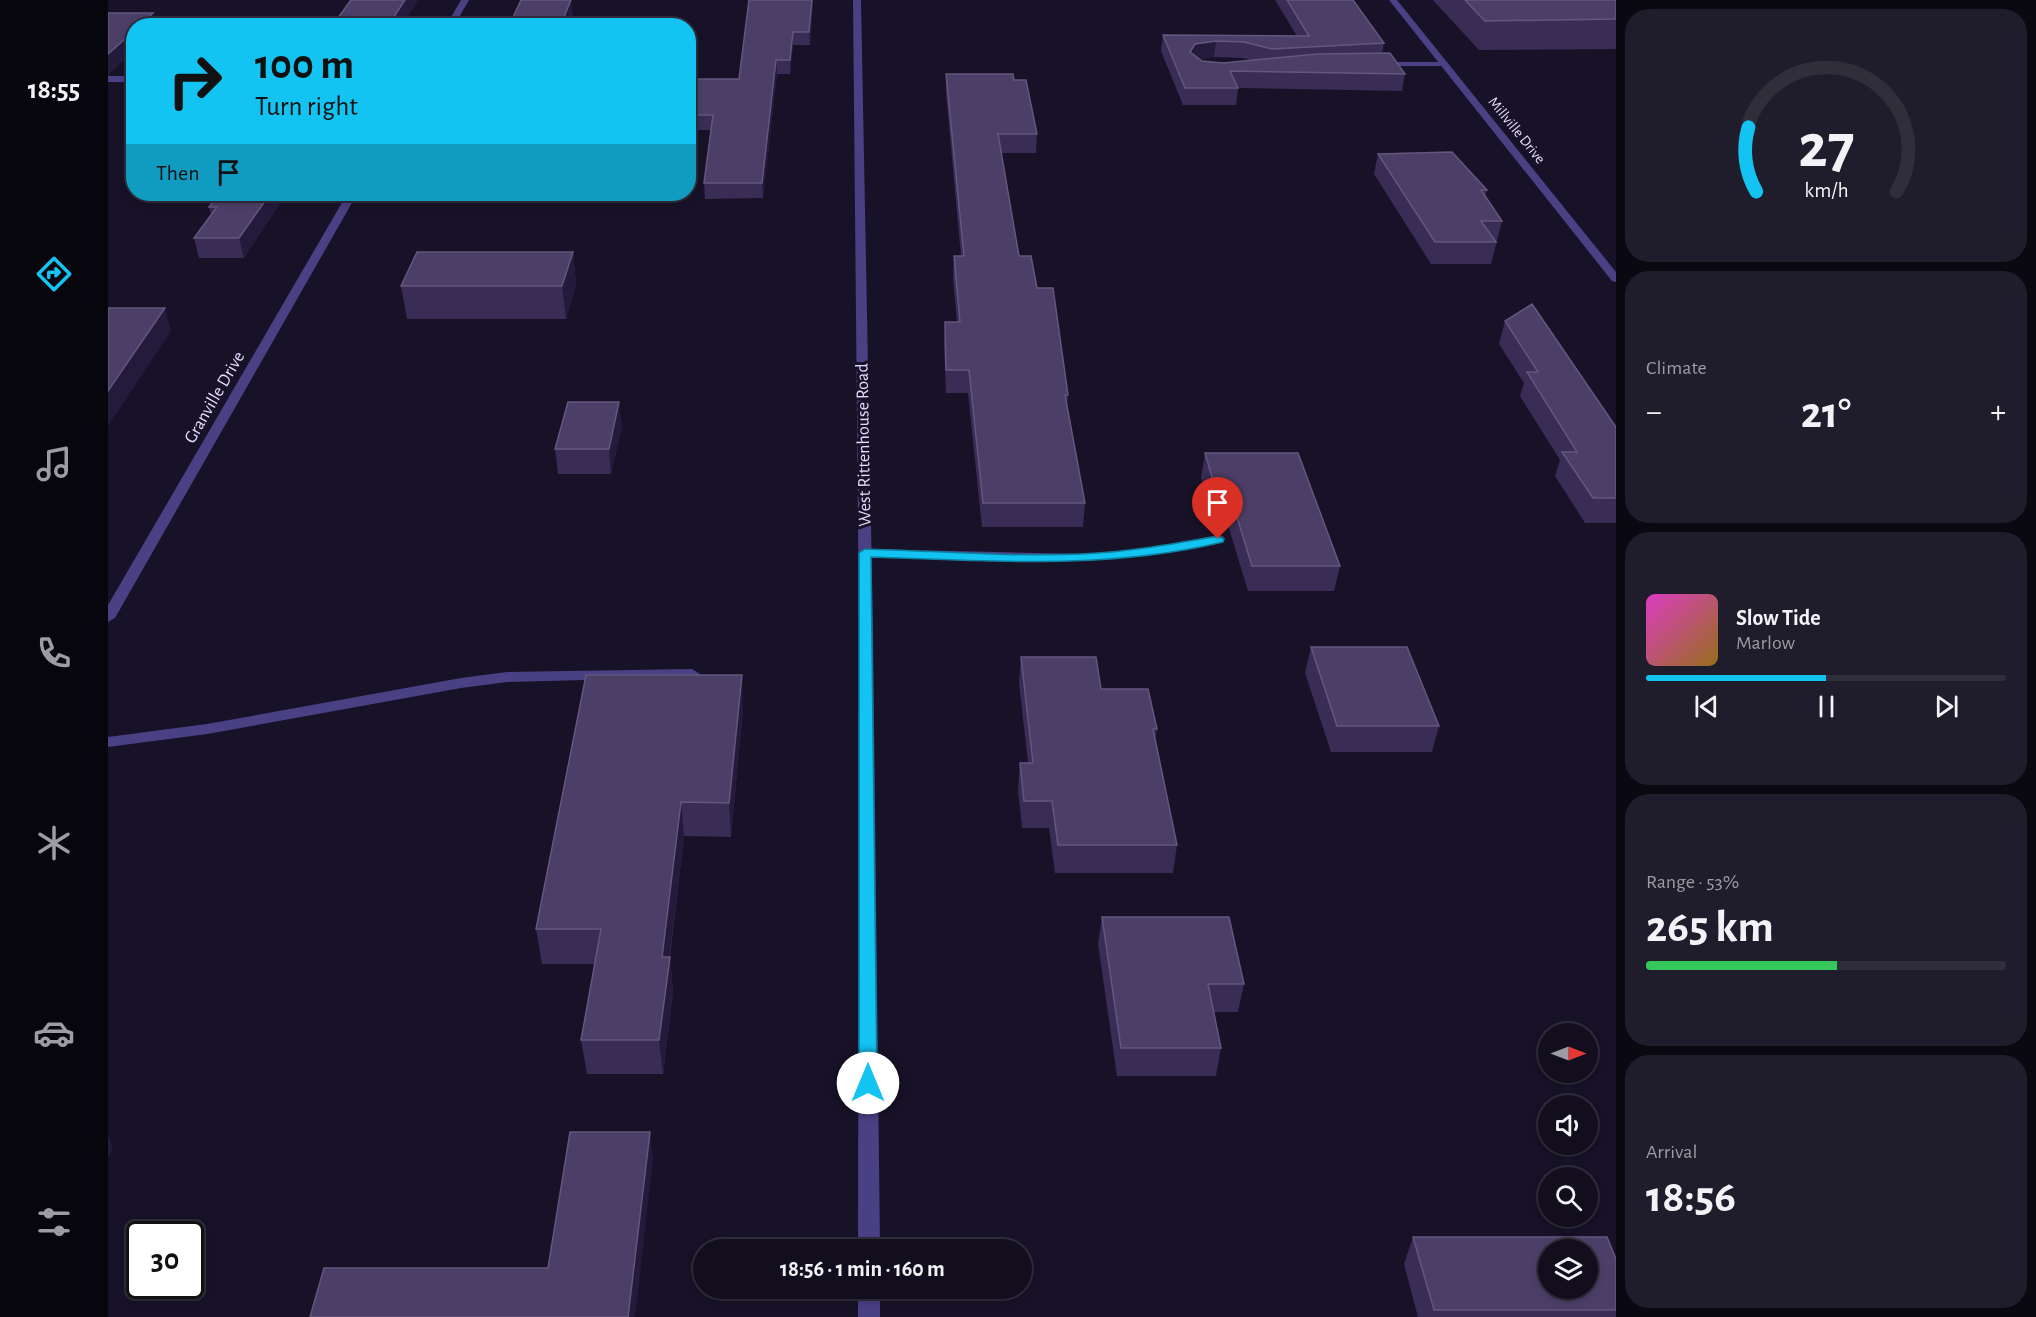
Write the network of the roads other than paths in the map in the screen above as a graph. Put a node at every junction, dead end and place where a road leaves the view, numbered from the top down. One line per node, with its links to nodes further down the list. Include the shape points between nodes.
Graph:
1 (465, 0): 4 (street)
2 (857, 0): 14 (street, West Rittenhouse Road)
3 (1394, 0): 6 (street, Millville Drive)
4 (455, 18)
5 (1372, 64): 6 (street)
6 (1444, 64): 12 (street, Millville Drive)
7 (1210, 74): 8 (street, via 1199,72 1194,68 1196,64 1226,62 1259,68)
8 (1231, 74)
9 (108, 79): 10 (street)
10 (126, 79)
11 (348, 201): 15 (street, Granville Drive)
12 (1616, 279)
13 (1218, 539): 14 (street, via 1143,553 1082,558)
14 (865, 553): 18 (street, West Rittenhouse Road)
15 (108, 618)
16 (692, 674): 17 (street, via 507,677 207,729)
17 (108, 742)
18 (869, 1239)
19 (869, 1299): 20 (street)
20 (869, 1317)

